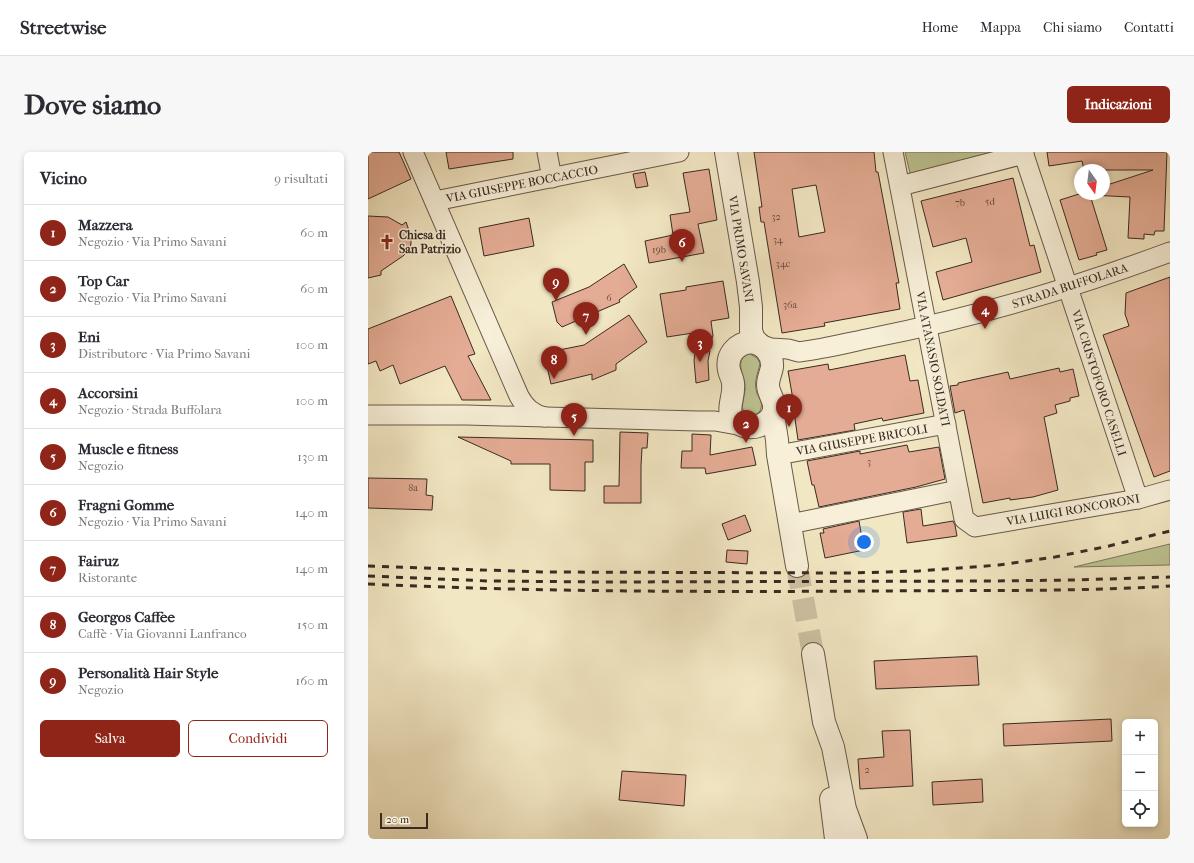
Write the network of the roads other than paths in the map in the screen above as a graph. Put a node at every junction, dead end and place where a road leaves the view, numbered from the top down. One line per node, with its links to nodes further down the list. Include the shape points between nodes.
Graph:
1 (413, 152): 9 (street)
2 (547, 152): 7 (street)
3 (679, 152): 7 (street, VIA GIUSEPPE BOCCACCIO)
4 (726, 152): 13 (street, VIA PRIMO SAVANI, via 748,282 751,330)
5 (893, 152): 8 (street, VIA ATANASIO SOLDATI)
6 (1023, 153): 8 (street); 11 (street, VIA CRISTOFORO CASELLI)
7 (552, 178): 9 (street, VIA GIUSEPPE BOCCACCIO)
8 (900, 186): 12 (street, VIA ATANASIO SOLDATI)
9 (435, 201): 16 (street)
10 (1170, 252): 11 (street, STRADA BUFFOLARA)
11 (1068, 288): 12 (street, STRADA BUFFOLARA); 28 (street, VIA CRISTOFORO CASELLI)
12 (927, 327): 14 (street, STRADA BUFFOLARA); 23 (street, VIA ATANASIO SOLDATI)
13 (759, 344): 14 (street, STRADA BUFFOLARA, via 771,348); 15 (street, VIA PRIMO SAVANI, via 765,348 771,359); 17 (street, via 746,343 732,353 729,363 733,384)
14 (804, 351): 15 (street, STRADA BUFFOLARA, via 777,367)
15 (770, 376): 19 (street, VIA PRIMO SAVANI, via 768,387)
16 (519, 396): 21 (street, via 519,408); 22 (street, via 529,410)
17 (732, 398): 18 (street, via 723,407 713,411 703,412); 24 (street, via 731,414 735,421)
18 (690, 406)
19 (774, 409): 24 (street, via 765,423); 25 (street, VIA PRIMO SAVANI)
20 (368, 415): 21 (street)
21 (503, 416): 22 (street)
22 (550, 418): 24 (street, via 706,421)
23 (946, 424): 25 (street, VIA GIUSEPPE BRICOLI); 26 (street, VIA ATANASIO SOLDATI)
24 (743, 426): 25 (street, via 755,432)
25 (778, 455): 29 (street, VIA PRIMO SAVANI)
26 (958, 490): 29 (street); 30 (street, VIA ATANASIO SOLDATI, via 964,519)
27 (1170, 490): 28 (street, VIA LUIGI RONCORONI)
28 (1138, 499): 30 (street, VIA LUIGI RONCORONI)
29 (790, 524): 31 (street, VIA PRIMO SAVANI)
30 (974, 527)
31 (797, 566)
32 (813, 654): 33 (street)
33 (824, 718): 34 (street, via 823,749); 35 (street, via 833,747 845,809)
34 (836, 839)
35 (856, 839)

